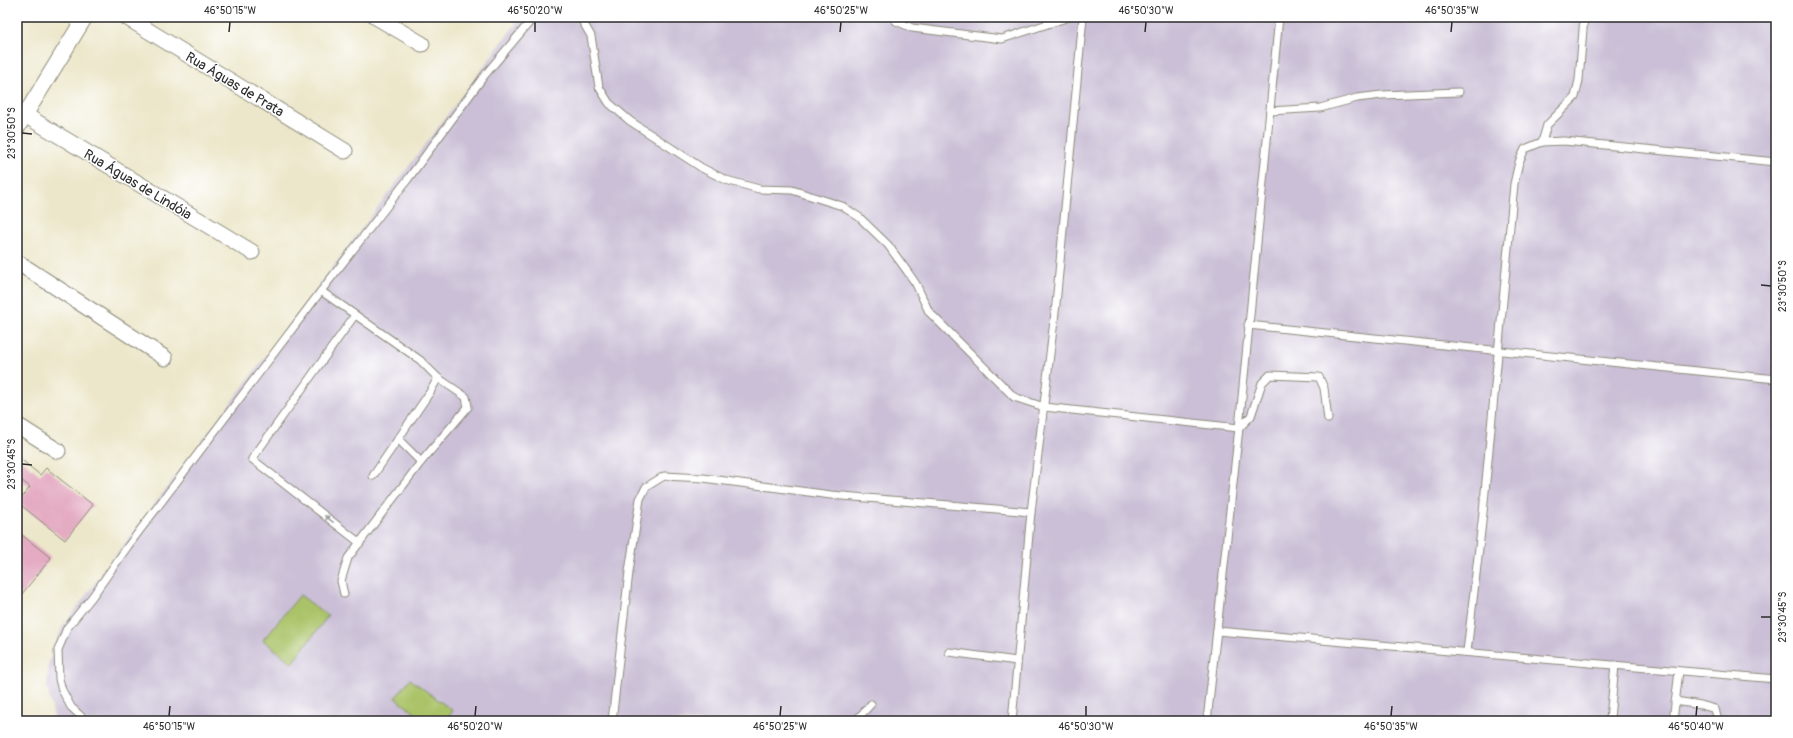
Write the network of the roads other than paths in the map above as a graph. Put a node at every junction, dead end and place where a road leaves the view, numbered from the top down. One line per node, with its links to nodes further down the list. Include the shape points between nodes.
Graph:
1 (85, 17): 14 (street)
2 (126, 17): 17 (street, Rua Águas de Prata)
3 (376, 17): 11 (street)
4 (534, 17): 21 (lane, via 484,76)
5 (580, 17): 28 (lane, via 591,36 599,87 609,103 630,121 702,168 726,180 759,189 792,190 842,206 859,217 888,245 908,271 929,312 1014,397)
6 (893, 17): 7 (lane, via 912,28 1002,39)
7 (1069, 17)
8 (1083, 17): 28 (lane)
9 (1279, 17): 13 (lane)
10 (1584, 17): 16 (lane, via 1579,80 1575,97 1547,125)
11 (422, 44)
12 (1459, 92): 13 (lane, via 1382,95 1357,98 1320,108)
13 (1270, 111): 23 (lane)
14 (25, 115): 15 (street); 19 (street, Rua Águas de Lindóia)
15 (17, 128)
16 (1542, 142): 18 (lane, via 1586,143); 24 (lane, via 1525,149 1514,184)
17 (345, 151)
18 (1776, 162)
19 (252, 252)
20 (17, 262): 25 (street)
21 (321, 291): 22 (lane); 49 (lane, via 67,628 58,650 59,679 71,707)
22 (355, 315): 26 (lane, via 420,360); 37 (lane, one-way to 22, via 252,459)
23 (1248, 325): 24 (lane); 31 (lane)
24 (1499, 351): 27 (lane); 41 (lane)
25 (165, 358)
26 (438, 378): 32 (lane); 34 (lane, via 466,397 468,407)
27 (1776, 379)
28 (1044, 407): 31 (lane); 36 (lane)
29 (1328, 419): 31 (lane, via 1324,388 1319,377 1270,375 1262,384 1251,416)
30 (17, 425): 33 (street)
31 (1239, 428): 39 (lane)
32 (398, 439): 34 (lane); 35 (lane)
33 (58, 451)
34 (421, 462): 37 (lane)
35 (373, 476)
36 (1031, 512): 42 (lane); 50 (lane, via 831,495 703,478 664,476 646,487 640,499)
37 (360, 543): 38 (lane, via 348,558 341,581)
38 (344, 594)
39 (1217, 631): 41 (lane); 53 (lane)
40 (949, 652): 42 (lane)
41 (1467, 652): 43 (lane)
42 (1017, 661): 52 (lane)
43 (1615, 665): 44 (lane); 48 (lane)
44 (1679, 671): 45 (lane); 46 (lane)
45 (1776, 679)
46 (1675, 701): 54 (lane); 55 (lane, via 1715,709)
47 (871, 704): 51 (lane)
48 (1610, 719)
49 (86, 721)
50 (612, 721)
51 (858, 721)
52 (1012, 721)
53 (1207, 721)
54 (1673, 721)
55 (1718, 721)

